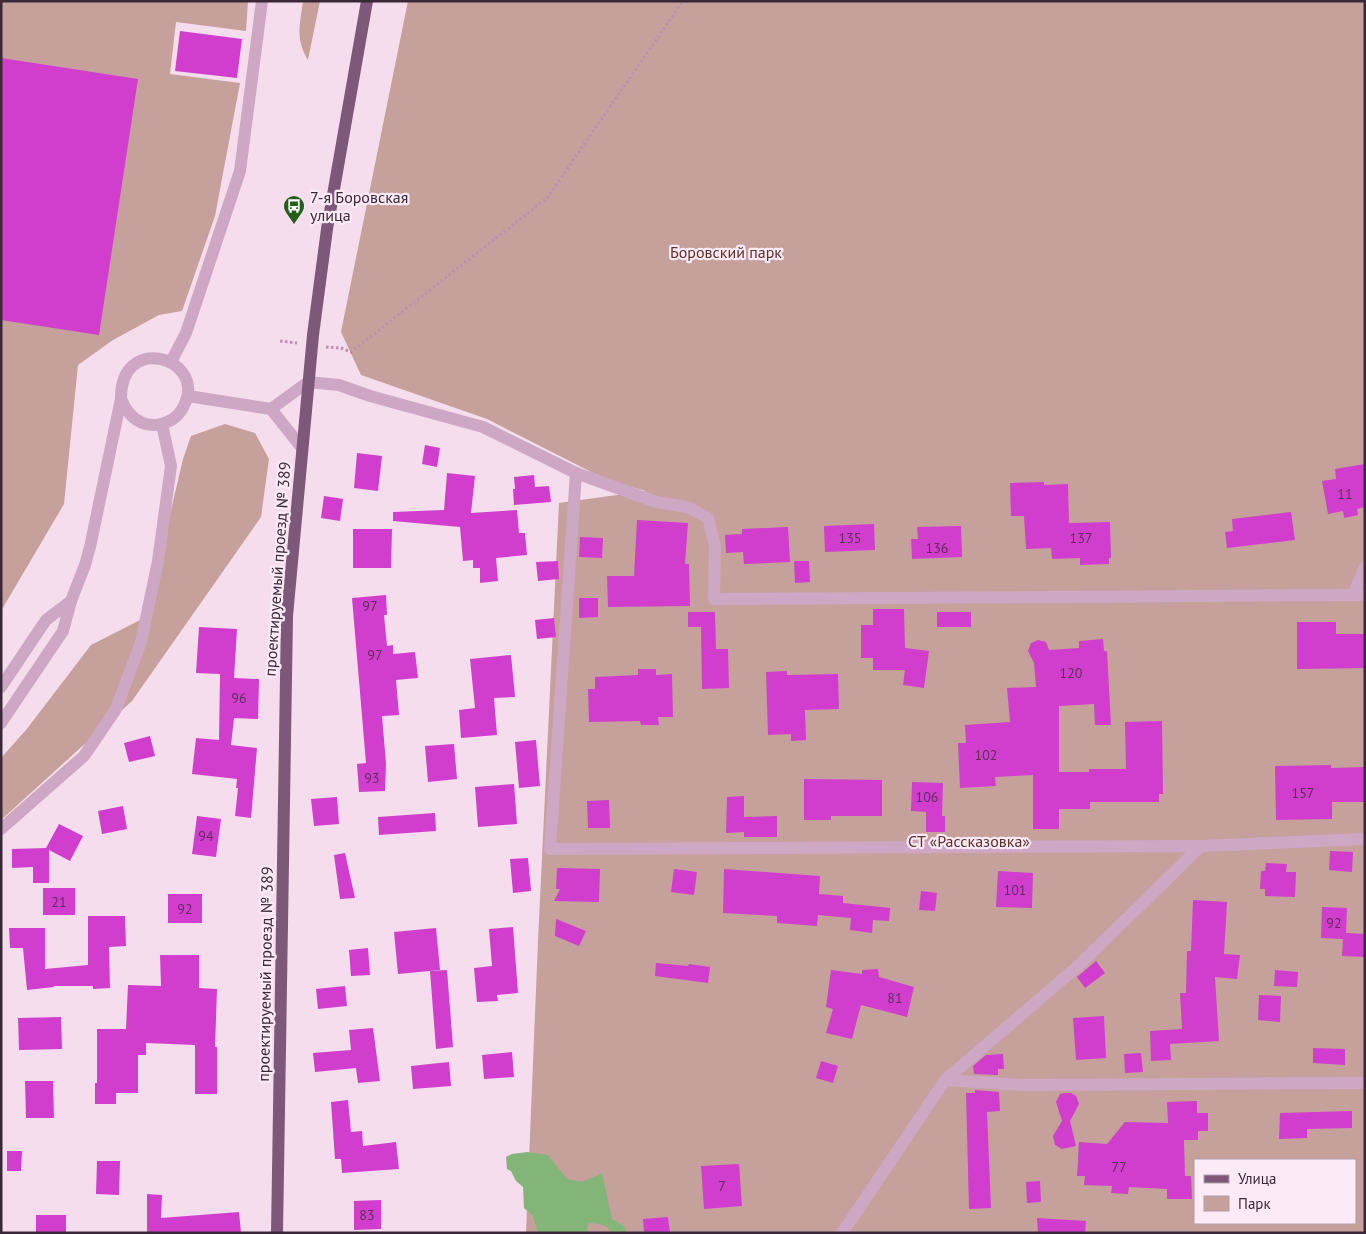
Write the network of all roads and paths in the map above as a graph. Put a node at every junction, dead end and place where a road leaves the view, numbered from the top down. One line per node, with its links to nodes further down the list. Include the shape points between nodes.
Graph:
1 (262, 1): 5 (street, via 240,170 186,332)
2 (367, 1): 6 (main road, проектируемый проезд № 389, via 327,229)
3 (683, 1): 4 (path, via 547,198 350,352)
4 (341, 348)
5 (171, 362): 7 (street, via 187,383); 8 (street, via 146,358 134,364 120,385)
6 (308, 382): 9 (street); 11 (main road, проектируемый проезд № 389); 12 (street, via 339,386 483,427)
7 (188, 396): 9 (street); 10 (street, via 174,419)
8 (121, 398): 10 (street, via 126,411 136,420 149,425); 15 (street, via 85,565)
9 (271, 409): 11 (street)
10 (162, 424): 18 (street, via 171,466 158,561 141,642 116,709 84,756)
11 (302, 448): 23 (main road, проектируемый проезд № 389, via 287,616)
12 (576, 473): 14 (street, via 656,502 687,507 708,518 715,546 714,599); 20 (street, via 550,849)
13 (1365, 567): 14 (street)
14 (1359, 595)
15 (71, 601): 16 (street, via 46,620); 17 (street, via 63,631)
16 (1, 687)
17 (1, 722)
18 (1, 828)
19 (1365, 839): 20 (street)
20 (1201, 846): 21 (street, via 1077,967)
21 (945, 1080): 22 (street, via 1032,1085); 24 (street)
22 (1365, 1083)
23 (277, 1233)
24 (842, 1233)

